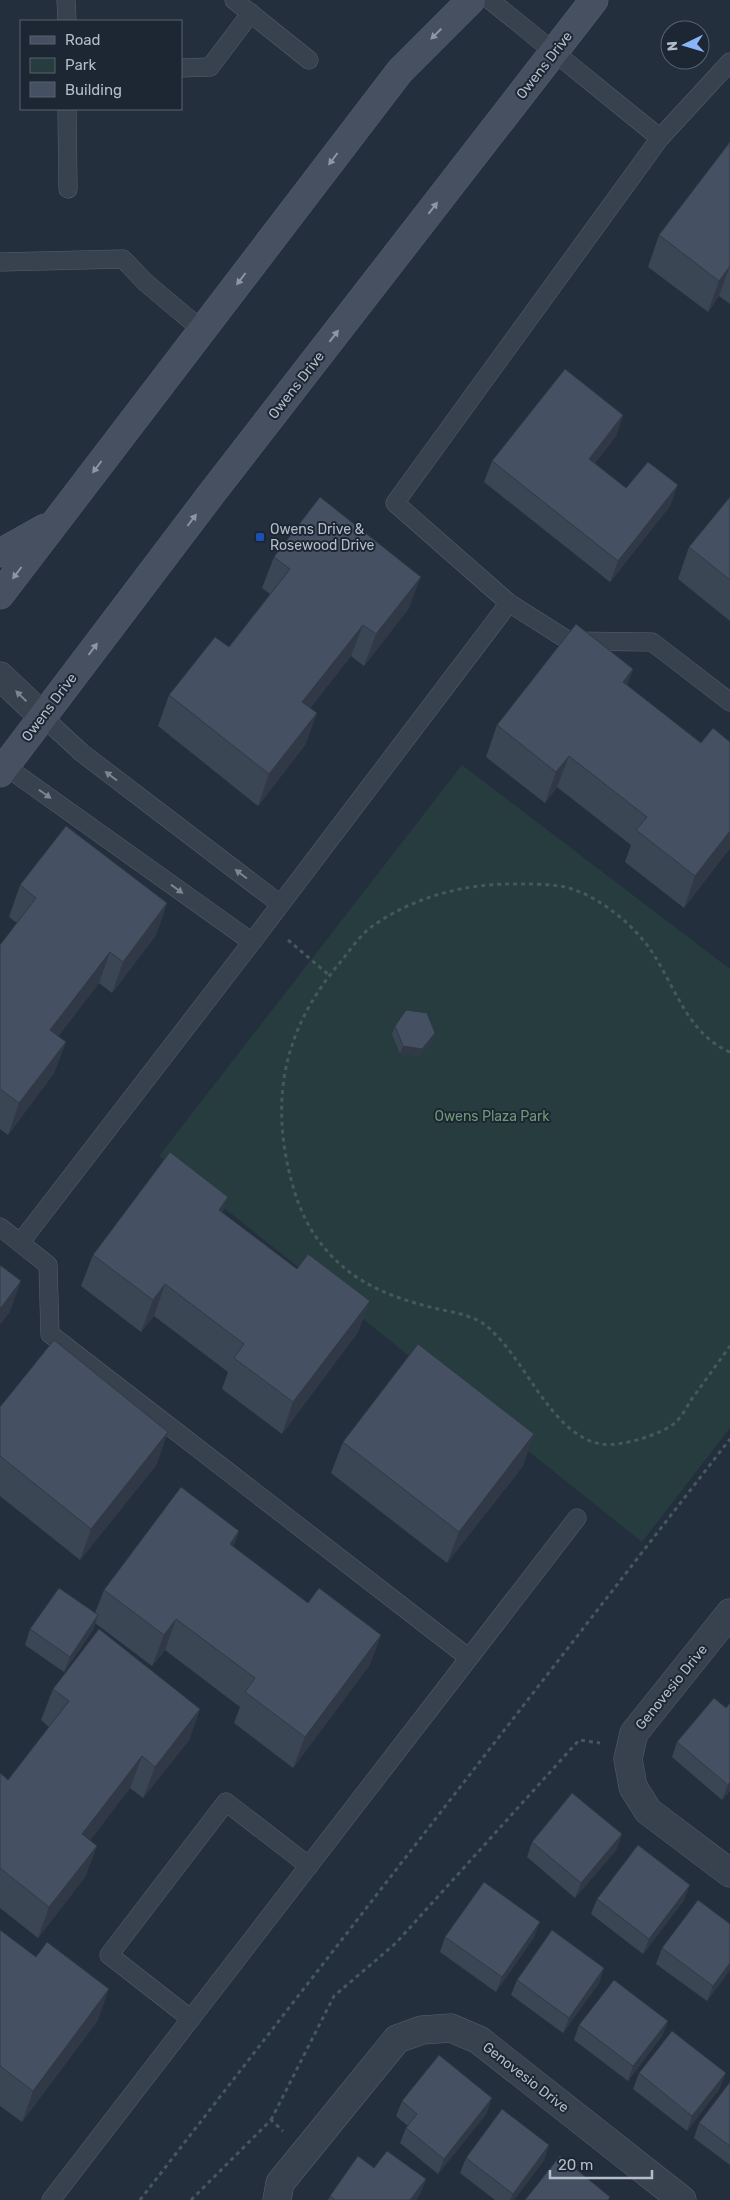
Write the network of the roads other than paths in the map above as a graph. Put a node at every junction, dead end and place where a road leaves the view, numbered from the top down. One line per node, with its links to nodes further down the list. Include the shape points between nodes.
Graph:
1 (66, 0): 7 (lane)
2 (234, 0): 6 (lane)
3 (471, 0): 16 (street, one-way to 16, via 400,70)
4 (490, 0): 8 (lane)
5 (594, 0): 8 (street, Owens Drive)
6 (251, 13): 9 (lane); 10 (lane, via 210,67)
7 (66, 20)
8 (554, 52): 13 (lane); 23 (street, Owens Drive, one-way to 8)
9 (309, 60)
10 (182, 68)
11 (728, 68): 13 (lane)
12 (67, 110): 14 (lane)
13 (660, 138): 20 (lane, via 396,503)
14 (68, 188)
15 (0, 262): 16 (lane, via 123,258)
16 (202, 330): 17 (street, one-way to 17)
17 (55, 523): 18 (street); 19 (street, one-way to 19)
18 (0, 553)
19 (0, 595)
20 (509, 603): 22 (lane, via 569,641 652,642); 25 (lane)
21 (0, 676): 23 (street, one-way to 21)
22 (730, 702)
23 (42, 716): 24 (street, Owens Drive); 25 (lane, one-way to 23, via 82,754)
24 (2, 767): 26 (lane, one-way to 26)
25 (280, 904): 26 (lane)
26 (252, 942): 28 (lane)
27 (0, 1227): 28 (lane)
28 (20, 1243): 31 (lane, via 48,1264 50,1334)
29 (577, 1518): 31 (lane)
30 (730, 1613): 33 (street, Genovesio Drive, via 634,1733 628,1759 634,1787 648,1810)
31 (469, 1658): 32 (lane)
32 (309, 1866): 34 (lane); 34 (lane, via 226,1802 109,1955)
33 (730, 1873)
34 (191, 2019): 35 (lane)
35 (51, 2200)
36 (277, 2200): 37 (street, Genovesio Drive, via 280,2183 397,2039 422,2030 451,2028 479,2040)
37 (682, 2200)

